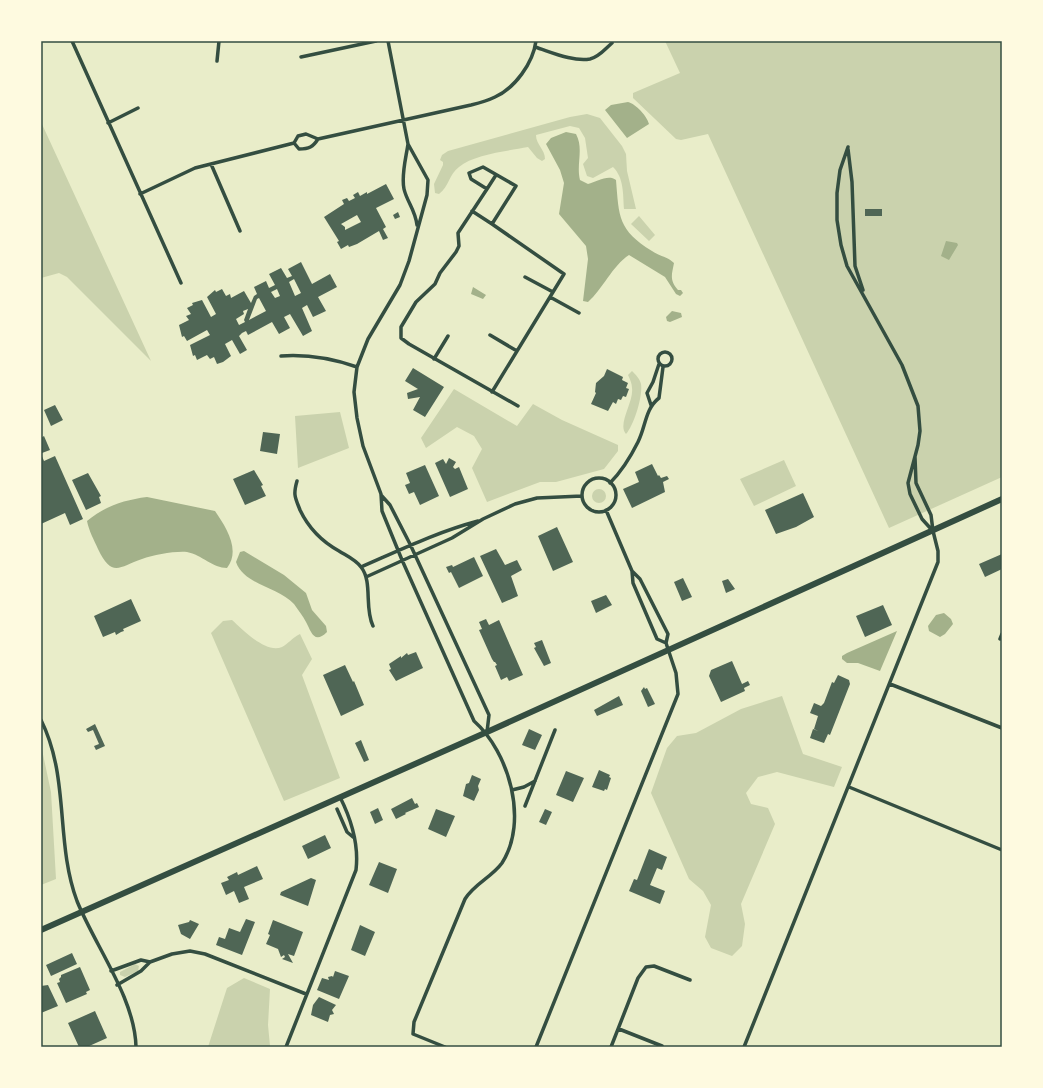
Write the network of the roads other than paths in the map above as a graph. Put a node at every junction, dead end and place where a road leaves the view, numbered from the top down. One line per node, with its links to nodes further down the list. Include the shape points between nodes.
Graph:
1 (72, 41): 12 (street)
2 (219, 41): 9 (street)
3 (376, 41): 8 (street)
4 (388, 41): 11 (street)
5 (536, 41): 7 (street)
6 (612, 43): 7 (street, via 590,59)
7 (535, 48): 11 (street, via 512,86 495,97)
8 (301, 57)
9 (217, 61)
10 (138, 108): 12 (street)
11 (403, 121): 13 (street); 15 (street)
12 (108, 122): 19 (street)
13 (318, 139): 14 (street, via 306,134 298,136); 14 (street, via 307,149 299,149)
14 (294, 144): 16 (street)
15 (408, 144): 22 (street, via 403,188 415,213); 22 (street, via 428,180 427,195)
16 (212, 164): 19 (street, via 195,168); 23 (street)
17 (496, 175): 18 (street); 18 (street, via 483,167 469,173 471,179); 21 (street, via 516,186)
18 (487, 189): 20 (street)
19 (140, 194): 25 (street)
20 (472, 211): 21 (street); 34 (street, via 458,233 459,246 456,252 435,284 416,302 401,327 401,338)
21 (492, 224): 26 (street, via 564,274)
22 (417, 226): 36 (street, via 409,261 400,285 368,339)
23 (240, 231)
24 (525, 277): 26 (street)
25 (181, 283)
26 (553, 292): 28 (street)
27 (865, 296): 27 (street, via 855,266 848,147 840,170 837,220 847,266); 41 (street, via 902,365 918,406 920,431)
28 (550, 297): 29 (street); 32 (street)
29 (578, 313)
30 (490, 335): 32 (street)
31 (448, 336): 34 (street)
32 (517, 351): 38 (street)
33 (281, 356): 36 (street, via 321,356)
34 (434, 359): 38 (street)
35 (659, 364): 37 (street); 37 (street, via 659,354 668,352 672,356 672,361); 39 (street, via 647,393)
36 (357, 367): 44 (street, via 354,392 357,418 363,446)
37 (663, 367): 39 (street, via 659,398)
38 (492, 392): 40 (street)
39 (651, 404): 43 (street, via 638,441)
40 (518, 406)
41 (915, 458): 49 (street, via 916,483 931,515); 49 (street, via 908,483 910,494 922,519)
42 (297, 481): 54 (street, via 294,494 314,534)
43 (610, 483): 45 (street, via 601,479 591,481 584,488); 47 (street, via 615,498 614,503)
44 (381, 494): 50 (street, via 390,505); 51 (street, via 382,511)
45 (582, 496): 47 (street, via 584,503 591,510); 48 (street, via 537,498 515,504)
46 (1002, 499): 49 (main road)
47 (606, 510): 55 (street)
48 (483, 519): 50 (street); 52 (street, via 452,538)
49 (933, 531): 61 (main road); 62 (street, via 938,562)
50 (410, 544): 51 (street); 52 (street)
51 (398, 551): 53 (street); 54 (street)
52 (415, 555): 53 (street); 66 (street, via 489,715)
53 (402, 560): 56 (street); 66 (street, via 474,721)
54 (361, 567): 56 (street)
55 (632, 571): 60 (street, via 640,579 668,634); 60 (street, via 633,583 658,639)
56 (366, 577): 57 (street, via 368,613)
57 (373, 626)
58 (1002, 634): 59 (street)
59 (1000, 639)
60 (666, 643): 61 (street)
61 (668, 650): 66 (main road); 87 (street, via 678,682 676,701)
62 (890, 684): 64 (street); 68 (street)
63 (41, 720): 75 (street, via 60,780 65,854 77,901)
64 (1002, 728)
65 (555, 730): 67 (street)
66 (487, 732): 69 (street); 70 (main road)
67 (536, 780): 69 (street, via 524,788); 71 (street)
68 (849, 787): 74 (street); 89 (street)
69 (512, 790): 86 (street, via 515,803 514,824 504,860 469,892 465,899 414,1022 413,1034)
70 (340, 797): 73 (street, via 351,823); 75 (main road)
71 (525, 806)
72 (337, 809): 73 (street, via 347,832)
73 (353, 837): 81 (street, via 358,857 356,870)
74 (1002, 850)
75 (83, 912): 76 (main road); 78 (street)
76 (41, 930)
77 (150, 962): 78 (street, via 141,960); 80 (street, via 141,972); 81 (street, via 190,951 205,954)
78 (112, 971): 80 (street)
79 (690, 980): 82 (street, via 654,966 646,967 638,978)
80 (117, 985): 84 (street, via 134,1022)
81 (306, 994): 85 (street)
82 (619, 1029): 83 (street); 88 (street)
83 (662, 1046)
84 (136, 1047)
85 (286, 1047)
86 (445, 1047)
87 (536, 1047)
88 (611, 1047)
89 (744, 1047)

